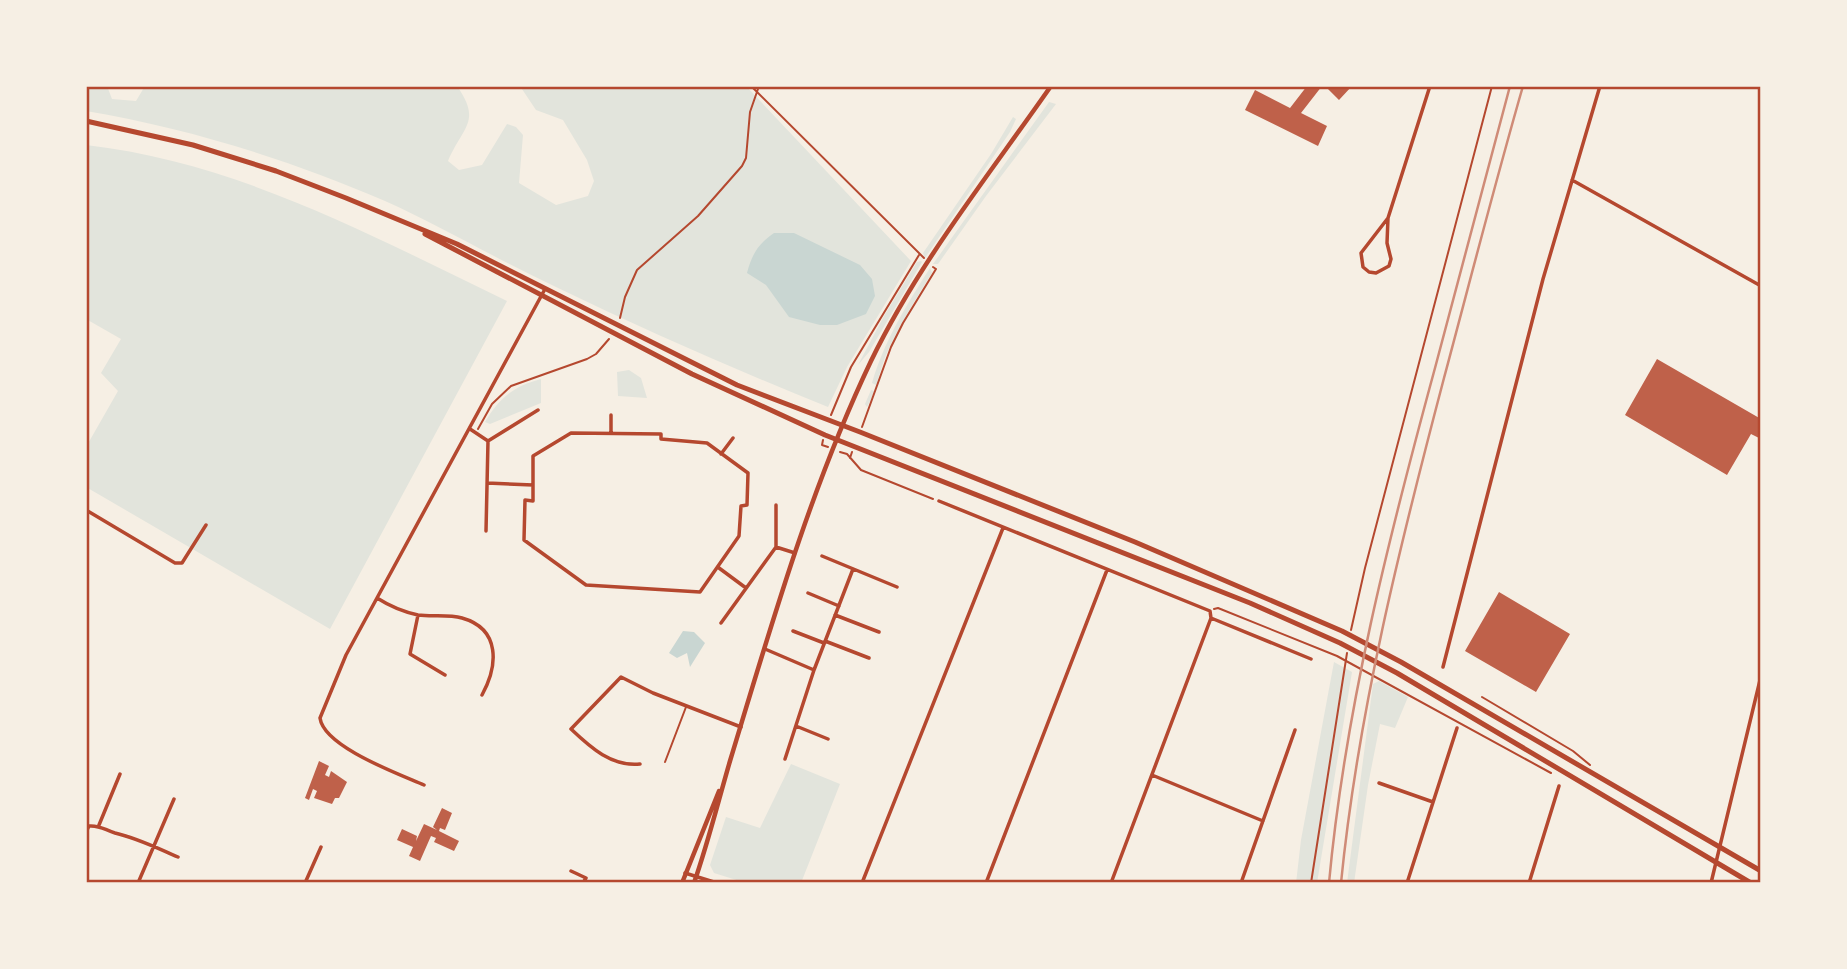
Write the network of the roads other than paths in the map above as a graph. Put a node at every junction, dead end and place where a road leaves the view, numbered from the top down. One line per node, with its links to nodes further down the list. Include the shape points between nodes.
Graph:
1 (1051, 86): 13 (street, via 928,262 889,327)
2 (1430, 86): 6 (street)
3 (1600, 86): 5 (street)
4 (86, 121): 7 (main road, via 194,145 264,167)
5 (1572, 180): 8 (street); 49 (street)
6 (1388, 218): 6 (street, via 1361,253 1360,260 1369,272 1389,266)
7 (407, 224): 9 (main road); 10 (main road)
8 (1761, 286)
9 (545, 289): 10 (street); 13 (main road, via 737,385)
10 (541, 296): 14 (street); 18 (main road, via 692,374)
11 (538, 410): 17 (street)
12 (611, 415): 15 (street)
13 (843, 425): 18 (street); 77 (main road, via 1342,631)
14 (470, 429): 17 (street); 37 (street)
15 (611, 433): 19 (street, via 707,443); 21 (street, via 571,433 533,456)
16 (733, 438): 19 (street)
17 (488, 440): 20 (street)
18 (837, 440): 29 (street); 79 (main road, via 1340,643)
19 (721, 454): 31 (street, via 747,473 747,505 741,506 739,536)
20 (487, 483): 21 (street); 27 (street)
21 (533, 485): 31 (street, via 533,500 525,500 524,540 586,585 700,592)
22 (939, 501): 26 (street)
23 (776, 505): 28 (street)
24 (86, 510): 25 (street, via 175,563 182,563)
25 (206, 525)
26 (1003, 528): 33 (street); 90 (street)
27 (486, 531)
28 (776, 547): 29 (street); 35 (street)
29 (795, 553): 46 (street)
30 (822, 556): 32 (street)
31 (719, 568): 35 (street)
32 (853, 569): 34 (street); 38 (street)
33 (1107, 569): 41 (street, via 1210,611); 91 (street)
34 (897, 587)
35 (746, 588): 42 (street)
36 (808, 593): 38 (street)
37 (377, 598): 39 (street); 67 (street, via 346,655 320,718 321,726 347,750)
38 (839, 606): 40 (street)
39 (418, 615): 51 (street, via 410,654); 53 (street, via 462,618 483,630 495,656 492,677)
40 (835, 615): 44 (street); 45 (street)
41 (1211, 618): 48 (street); 65 (street)
42 (721, 623)
43 (793, 631): 45 (street)
44 (879, 632)
45 (825, 642): 47 (street); 50 (street)
46 (765, 649): 50 (street); 56 (street)
47 (869, 658)
48 (1311, 660)
49 (1443, 667)
50 (814, 670): 55 (street)
51 (445, 675)
52 (1761, 676): 77 (street)
53 (482, 695)
54 (687, 706): 56 (street); 61 (lane); 62 (street, via 621,677 571,729 605,757)
55 (796, 726): 59 (street); 60 (street)
56 (741, 727): 63 (street)
57 (1457, 728): 70 (street)
58 (1295, 730): 71 (street)
59 (828, 739)
60 (785, 759)
61 (665, 762)
62 (640, 764)
63 (727, 771): 82 (street); 83 (street)
64 (120, 775): 73 (street)
65 (1152, 775): 71 (street); 92 (street)
66 (1378, 783): 70 (street)
67 (424, 785)
68 (1559, 786): 95 (street)
69 (174, 799): 75 (street)
70 (1433, 802): 94 (street)
71 (1263, 821): 93 (street)
72 (87, 825): 73 (street); 74 (street)
73 (99, 825): 75 (street)
74 (86, 832)
75 (152, 846): 78 (street); 84 (street)
76 (321, 847): 85 (street)
77 (1720, 847): 79 (street); 81 (main road)
78 (177, 857)
79 (1716, 862): 96 (street); 97 (main road)
80 (571, 870): 86 (street, via 586,878)
81 (1761, 872)
82 (685, 873): 83 (street); 87 (street)
83 (696, 877): 88 (street); 89 (street)
84 (138, 883)
85 (304, 883)
86 (583, 883)
87 (681, 883)
88 (694, 883)
89 (717, 883)
90 (862, 883)
91 (986, 883)
92 (1111, 883)
93 (1241, 883)
94 (1407, 883)
95 (1528, 883)
96 (1711, 883)
97 (1751, 883)

